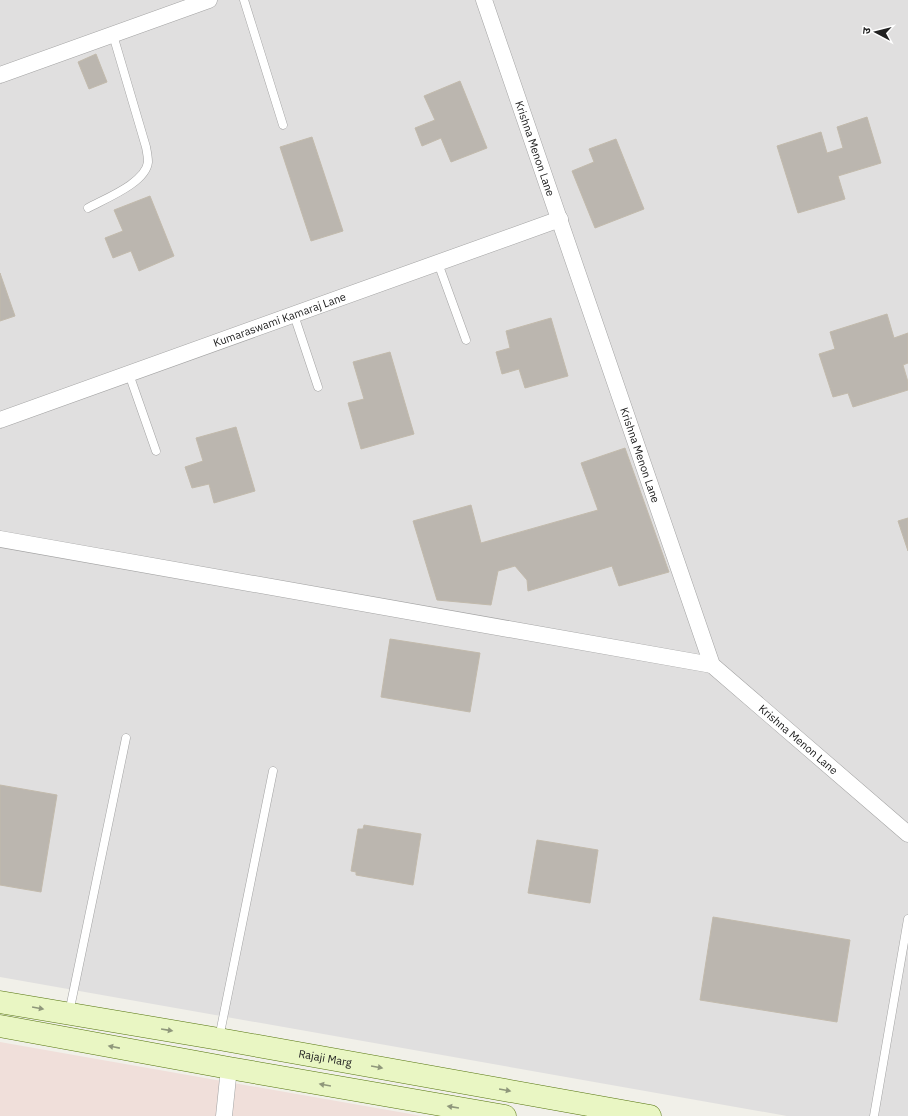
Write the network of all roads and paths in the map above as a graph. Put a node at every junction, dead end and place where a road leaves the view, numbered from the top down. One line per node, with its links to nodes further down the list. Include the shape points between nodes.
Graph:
1 (209, 0): 4 (street)
2 (244, 0): 6 (lane)
3 (484, 0): 8 (street, Krishna Menon Lane)
4 (113, 35): 5 (street); 7 (lane, via 146,147 148,163 143,175 133,184)
5 (0, 75)
6 (283, 125)
7 (88, 208)
8 (560, 219): 9 (street, Kumaraswami Kamaraj Lane); 17 (street, Krishna Menon Lane)
9 (438, 263): 10 (street, Kumaraswami Kamaraj Lane); 11 (lane)
10 (294, 315): 12 (street, Kumaraswami Kamaraj Lane); 13 (lane)
11 (466, 340)
12 (129, 374): 14 (street, Kumaraswami Kamaraj Lane); 15 (lane)
13 (318, 387)
14 (0, 420)
15 (156, 451)
16 (0, 539): 17 (street)
17 (712, 665): 20 (street, Krishna Menon Lane)
18 (126, 738): 23 (lane)
19 (273, 771): 25 (lane)
20 (908, 834)
21 (908, 919): 30 (lane)
22 (0, 1002): 23 (main road, Rajaji Marg, one-way to 23)
23 (69, 1014): 25 (main road, Rajaji Marg, one-way to 25)
24 (0, 1026): 26 (main road, one-way to 24)
25 (219, 1039): 29 (main road, Rajaji Marg, one-way to 29)
26 (229, 1068): 27 (street); 28 (main road, one-way to 26)
27 (224, 1116)
28 (505, 1116)
29 (650, 1116)
30 (874, 1116)

